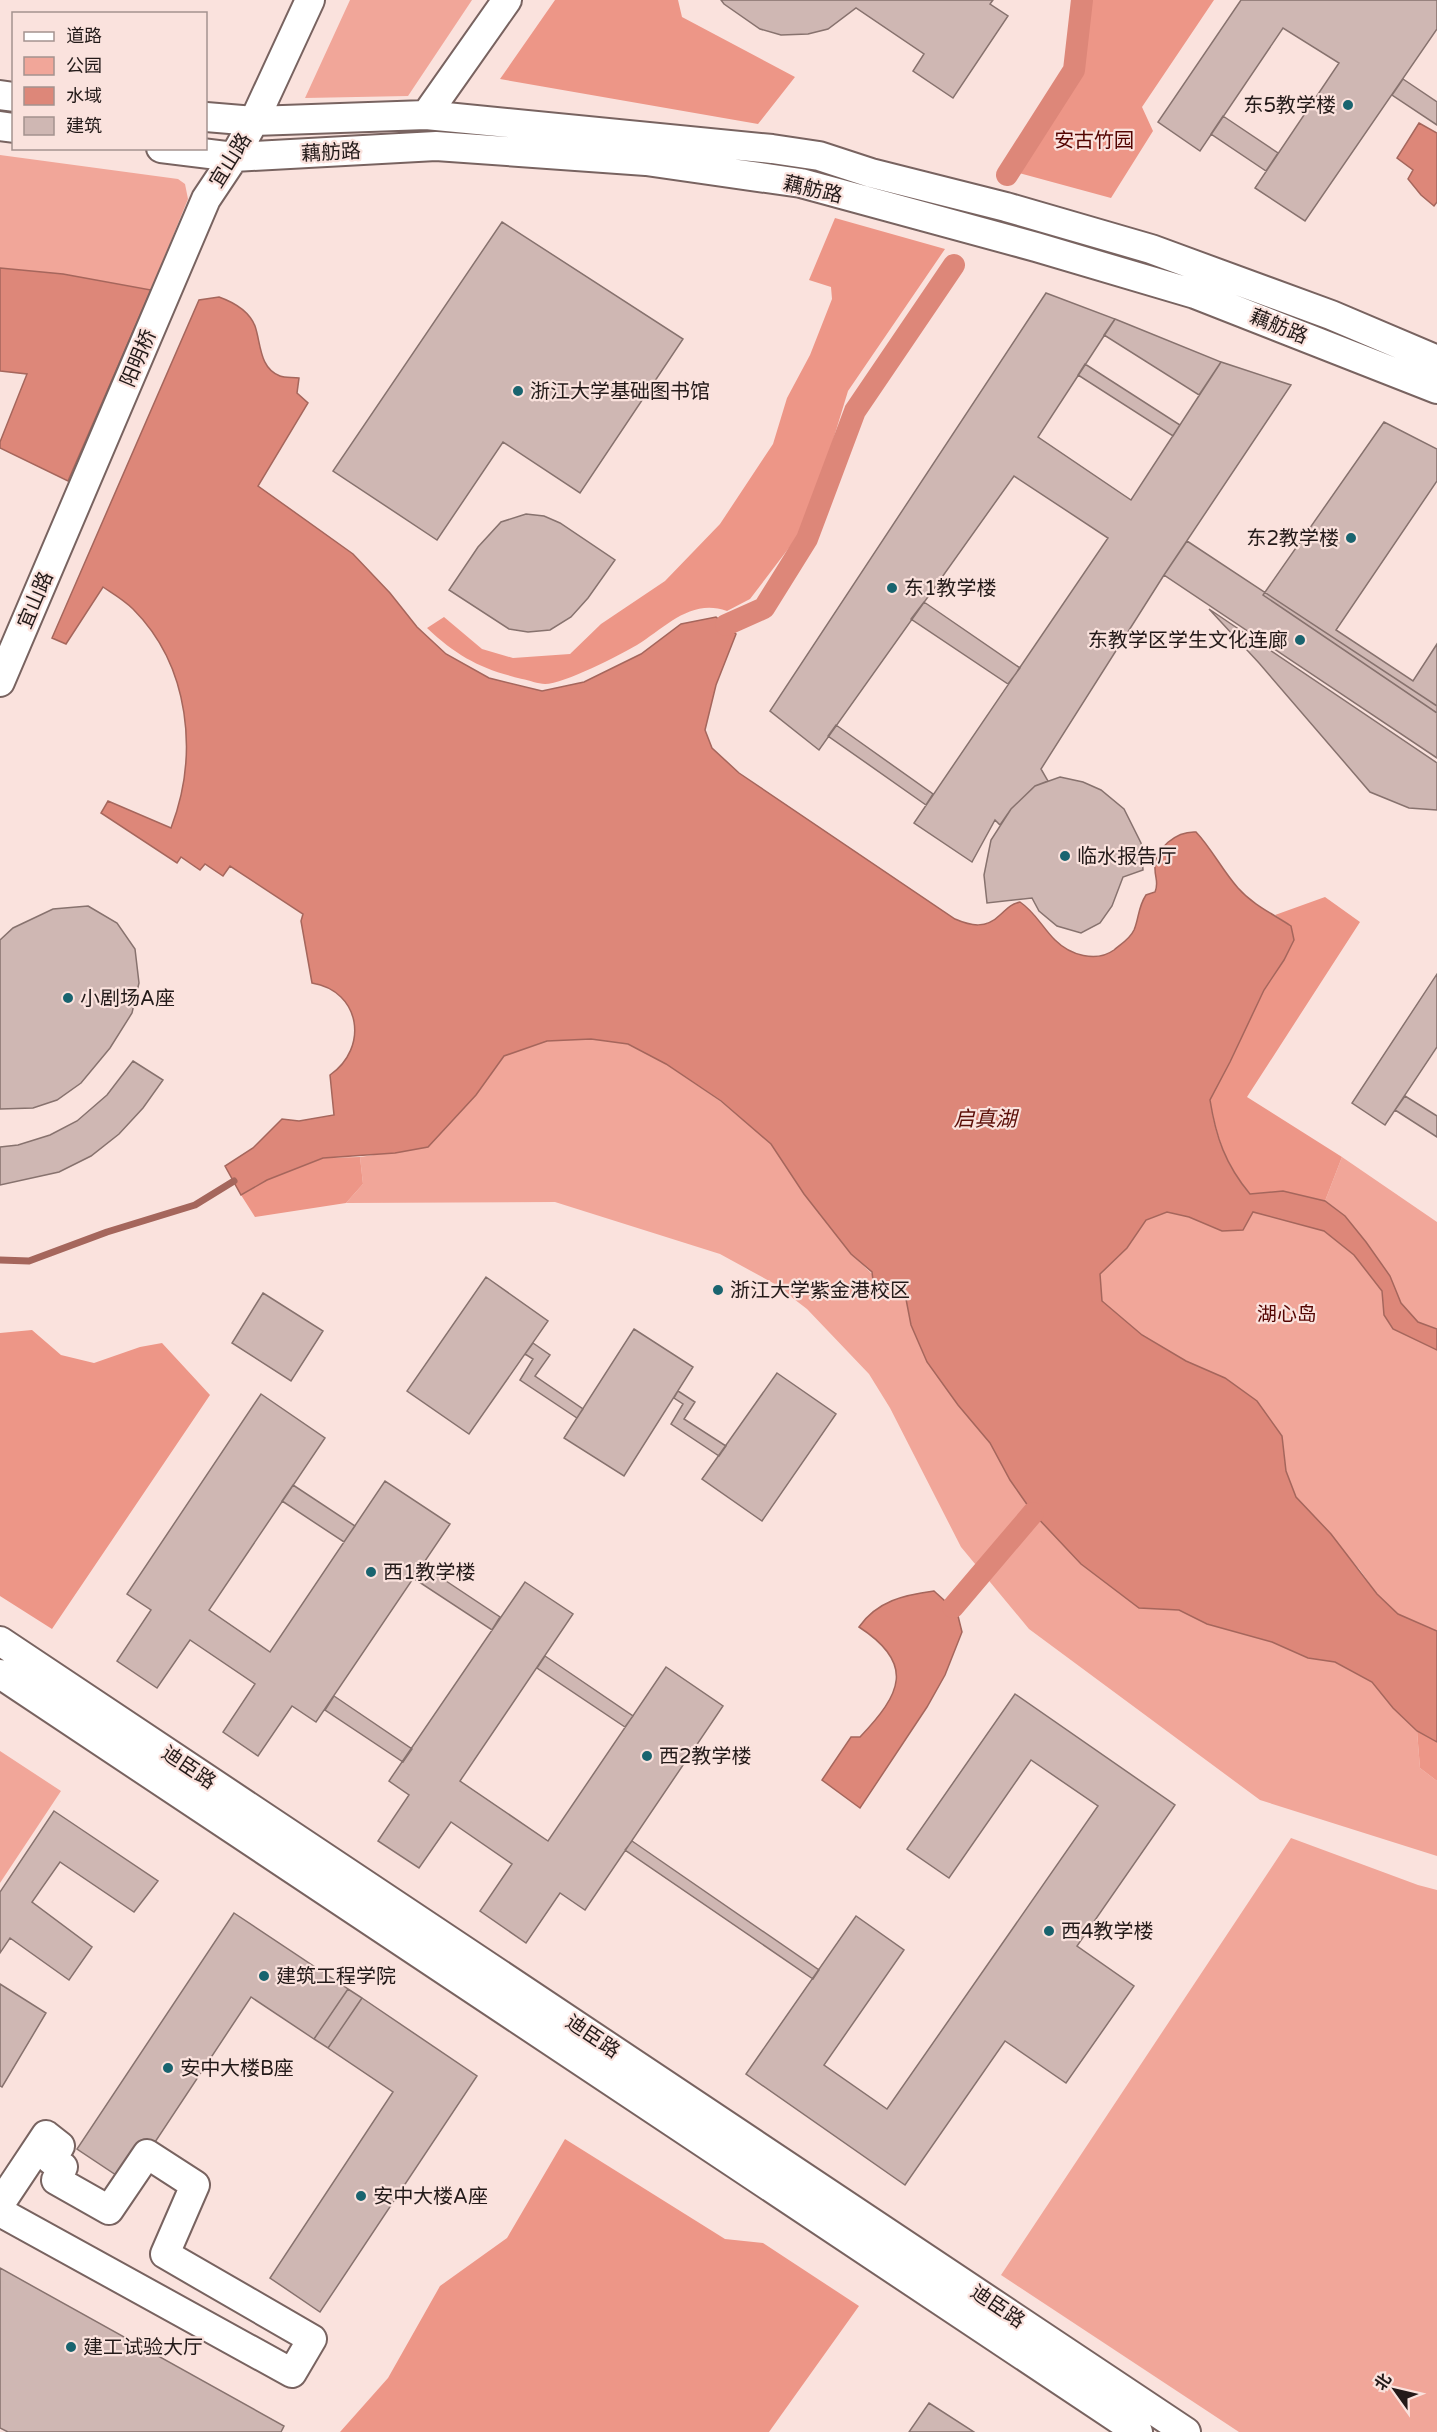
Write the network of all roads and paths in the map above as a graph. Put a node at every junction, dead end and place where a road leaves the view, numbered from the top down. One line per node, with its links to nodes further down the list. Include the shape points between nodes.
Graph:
1 (310, 0): 5 (street, 宜山路)
2 (507, 0): 3 (street)
3 (426, 115): 5 (street, 藕舫路); 9 (street, 藕舫路, via 819,156 1151,249 1331,315)
4 (207, 117): 5 (street, 藕舫路)
5 (254, 121): 7 (street, 宜山路)
6 (177, 150): 7 (street, 藕舫路)
7 (234, 157): 8 (street, 宜山路); 10 (street, 藕舫路, via 436,146 646,161 801,183 1195,294)
8 (206, 199): 11 (street, 阳明桥)
9 (1437, 360)
10 (1437, 389)
11 (70, 517): 12 (street, 宜山路)
12 (0, 682)
13 (0, 1641): 18 (street, 迪臣路)
14 (0, 1674): 17 (street, 迪臣路)
15 (0, 2204): 16 (street, via 46,2135 60,2146 51,2160 63,2167 56,2180 109,2210 147,2154 195,2185 165,2254 312,2340 292,2373)
16 (0, 2212)
17 (1138, 2432)
18 (1186, 2432)

